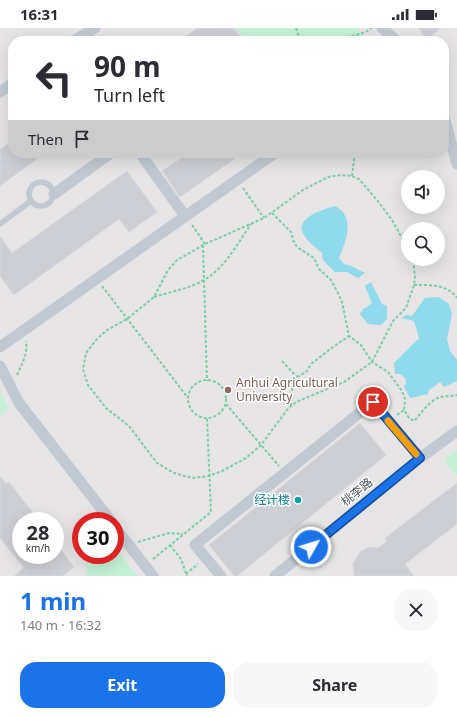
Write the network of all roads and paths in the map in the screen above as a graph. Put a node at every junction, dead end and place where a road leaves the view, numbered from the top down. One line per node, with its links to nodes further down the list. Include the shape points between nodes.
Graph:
1 (95, 28): 4 (street)
2 (372, 28): 5 (path)
3 (382, 28): 6 (street)
4 (81, 36)
5 (350, 36)
6 (391, 36)
7 (449, 135): 12 (street)
8 (104, 158): 15 (street)
9 (144, 158): 18 (street)
10 (268, 158): 14 (street)
11 (354, 158): 13 (path)
12 (457, 164)
13 (352, 176): 17 (path, via 328,177 303,190); 22 (path, via 377,200)
14 (237, 180): 18 (street); 19 (path)
15 (54, 194): 16 (lane, via 52,202 45,206 37,206); 16 (lane, via 48,184 36,183 30,188)
16 (31, 201): 20 (lane)
17 (272, 213): 19 (path); 32 (path, via 292,232 297,246 314,258 319,269 331,280 342,302)
18 (185, 216): 23 (path); 25 (street)
19 (264, 218): 21 (path)
20 (0, 224)
21 (251, 224): 23 (path); 26 (path, via 228,257)
22 (401, 236)
23 (204, 245): 26 (path); 28 (path, via 177,260 168,270)
24 (414, 266): 27 (path)
25 (97, 279): 30 (path); 31 (street)
26 (204, 281): 28 (path); 38 (path)
27 (414, 285): 29 (path, via 432,285 447,289); 35 (path, via 406,308 393,320)
28 (154, 297): 30 (path)
29 (457, 298)
30 (127, 319): 41 (path); 49 (path, via 107,330 86,353 83,369 88,385 106,408 130,426 157,463 174,473 192,478)
31 (23, 330): 33 (street); 39 (path, via 26,354)
32 (349, 336): 35 (path, via 361,345); 37 (path)
33 (0, 347)
34 (282, 361): 37 (path)
35 (372, 362): 40 (path, via 388,372 402,391 405,399 404,410 414,421 430,402 440,397); 43 (path, via 344,382)
36 (0, 366): 39 (street)
37 (297, 377): 43 (path, via 292,390)
38 (207, 381): 41 (path, via 193,387); 42 (path, via 221,386)
39 (11, 386): 50 (street, via 19,403)
40 (457, 395)
41 (188, 398): 44 (path, via 191,410 196,415)
42 (225, 404): 44 (path, via 219,414); 46 (path)
43 (291, 406): 46 (path)
44 (207, 418): 49 (path)
45 (457, 431): 47 (street, 桃李路)
46 (261, 445): 48 (path); 49 (path, via 246,458)
47 (420, 458): 48 (street, via 373,402); 60 (street, 桃李路)
48 (284, 473): 55 (street, via 195,545)
49 (209, 476): 51 (path, via 211,512)
50 (103, 512)
51 (184, 534): 53 (path, via 169,533); 54 (path)
52 (124, 539): 53 (street)
53 (129, 545): 56 (street)
54 (170, 545): 56 (path); 57 (path, via 181,558)
55 (205, 558): 57 (path); 59 (street)
56 (145, 566): 58 (street)
57 (186, 575)
58 (153, 576)
59 (221, 576)
60 (275, 576)

